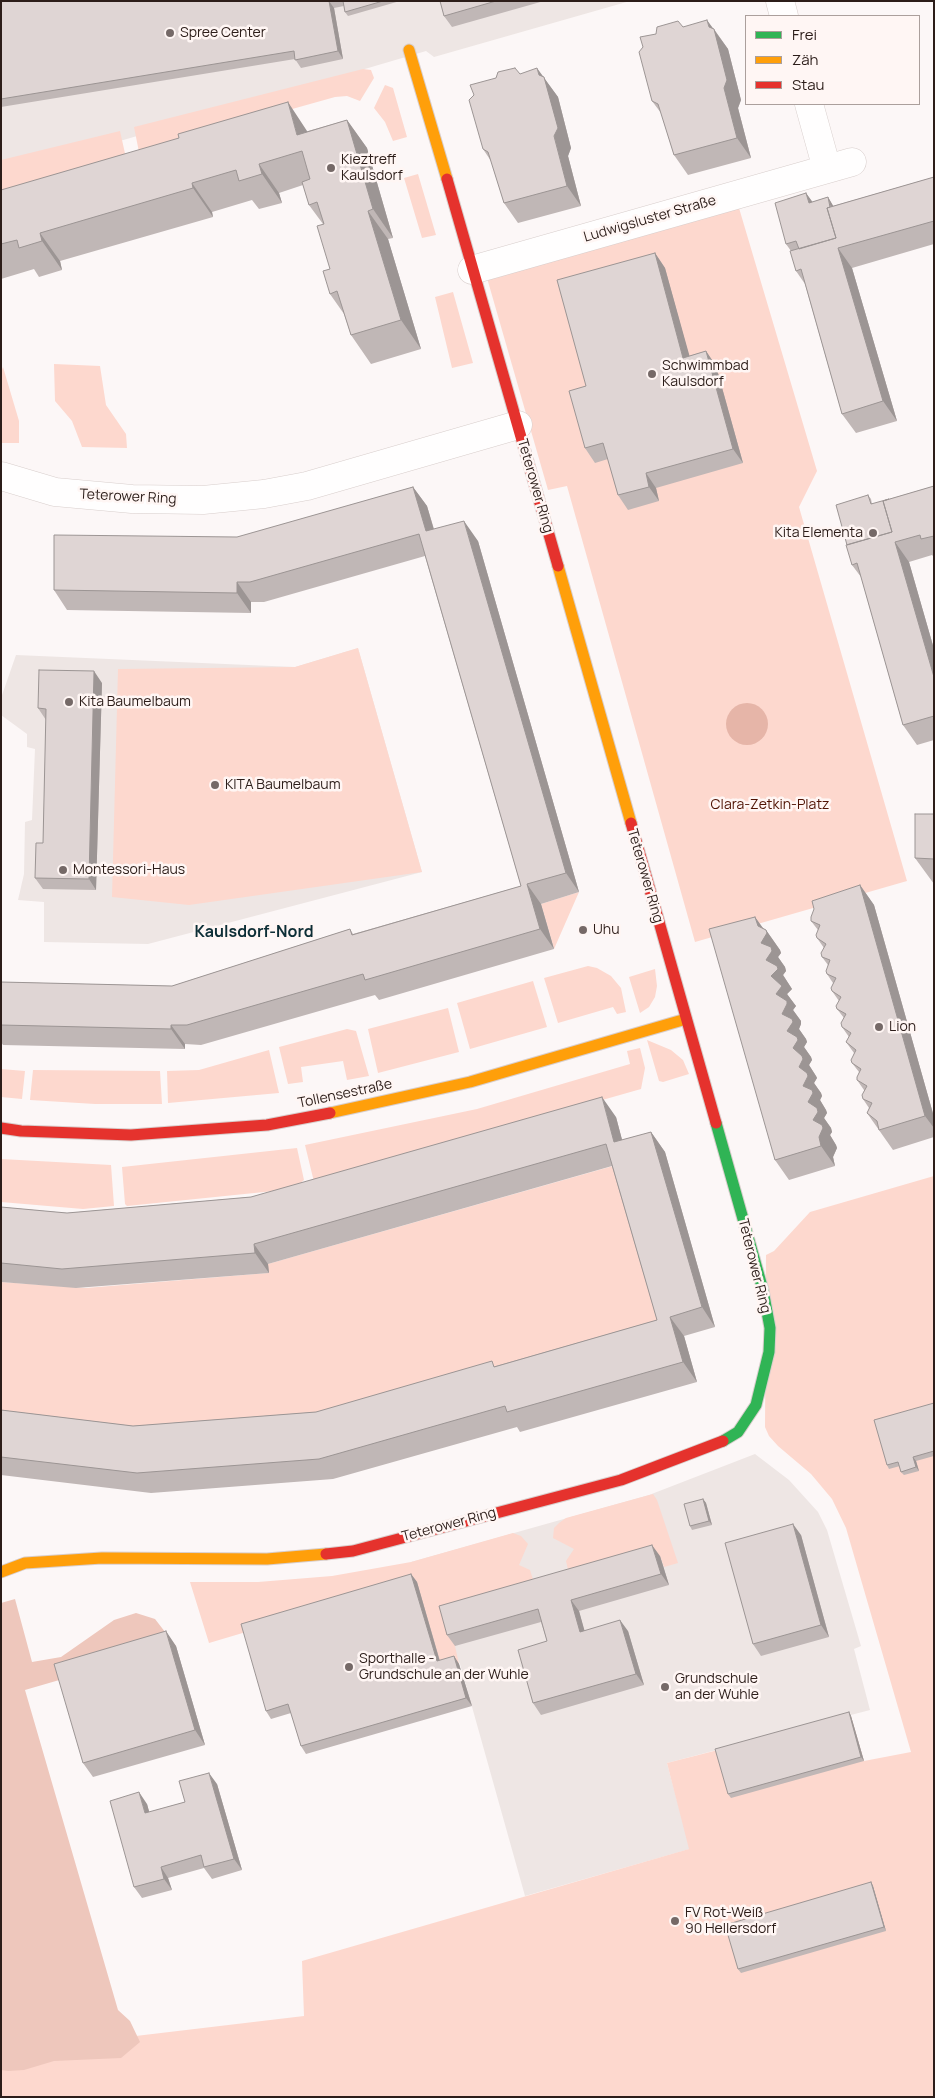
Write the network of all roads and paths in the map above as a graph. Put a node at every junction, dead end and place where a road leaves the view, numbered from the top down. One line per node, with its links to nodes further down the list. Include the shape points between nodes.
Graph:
1 (780, 1): 2 (street)
2 (784, 15)
3 (409, 50): 5 (street, Teterower Ring)
4 (810, 105): 5 (street, Ludwigsluster Straße, via 840,165)
5 (472, 270): 6 (street, Teterower Ring)
6 (518, 426): 7 (street, Teterower Ring, via 307,486 204,500 132,499 55,492); 8 (street, Teterower Ring)
7 (1, 476)
8 (686, 1018): 9 (street, Tollensestraße, via 470,1082 267,1125 132,1135); 10 (street, Teterower Ring, via 763,1290 770,1328 769,1352 756,1405 738,1432 720,1443 621,1480 352,1551 267,1559 102,1558 25,1563)
9 (1, 1128)
10 (1, 1572)

